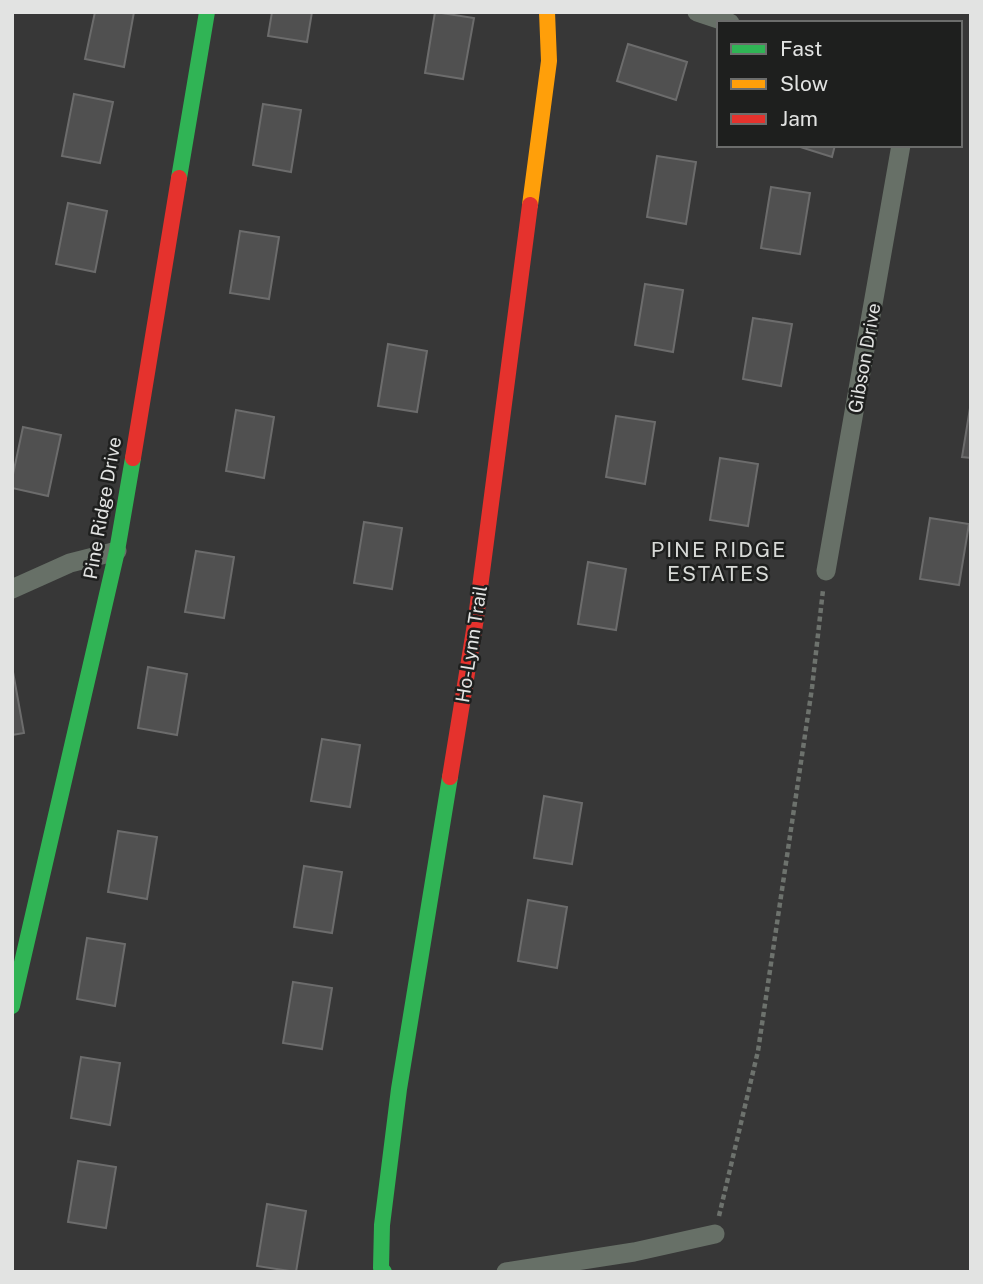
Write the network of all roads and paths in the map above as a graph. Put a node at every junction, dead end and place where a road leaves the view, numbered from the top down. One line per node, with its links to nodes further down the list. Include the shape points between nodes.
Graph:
1 (207, 12): 6 (street, Pine Ridge Drive)
2 (547, 12): 11 (street, Ho-Lynn Trail, via 548,61 476,618 399,1088 382,1225)
3 (697, 12): 4 (street)
4 (724, 21)
5 (901, 147): 7 (street, Gibson Drive)
6 (117, 551): 8 (street, via 70,563); 9 (street, Pine Ridge Drive)
7 (826, 571): 10 (path, via 758,1051)
8 (12, 589)
9 (12, 1006)
10 (715, 1234): 12 (street)
11 (384, 1272)
12 (506, 1272)

